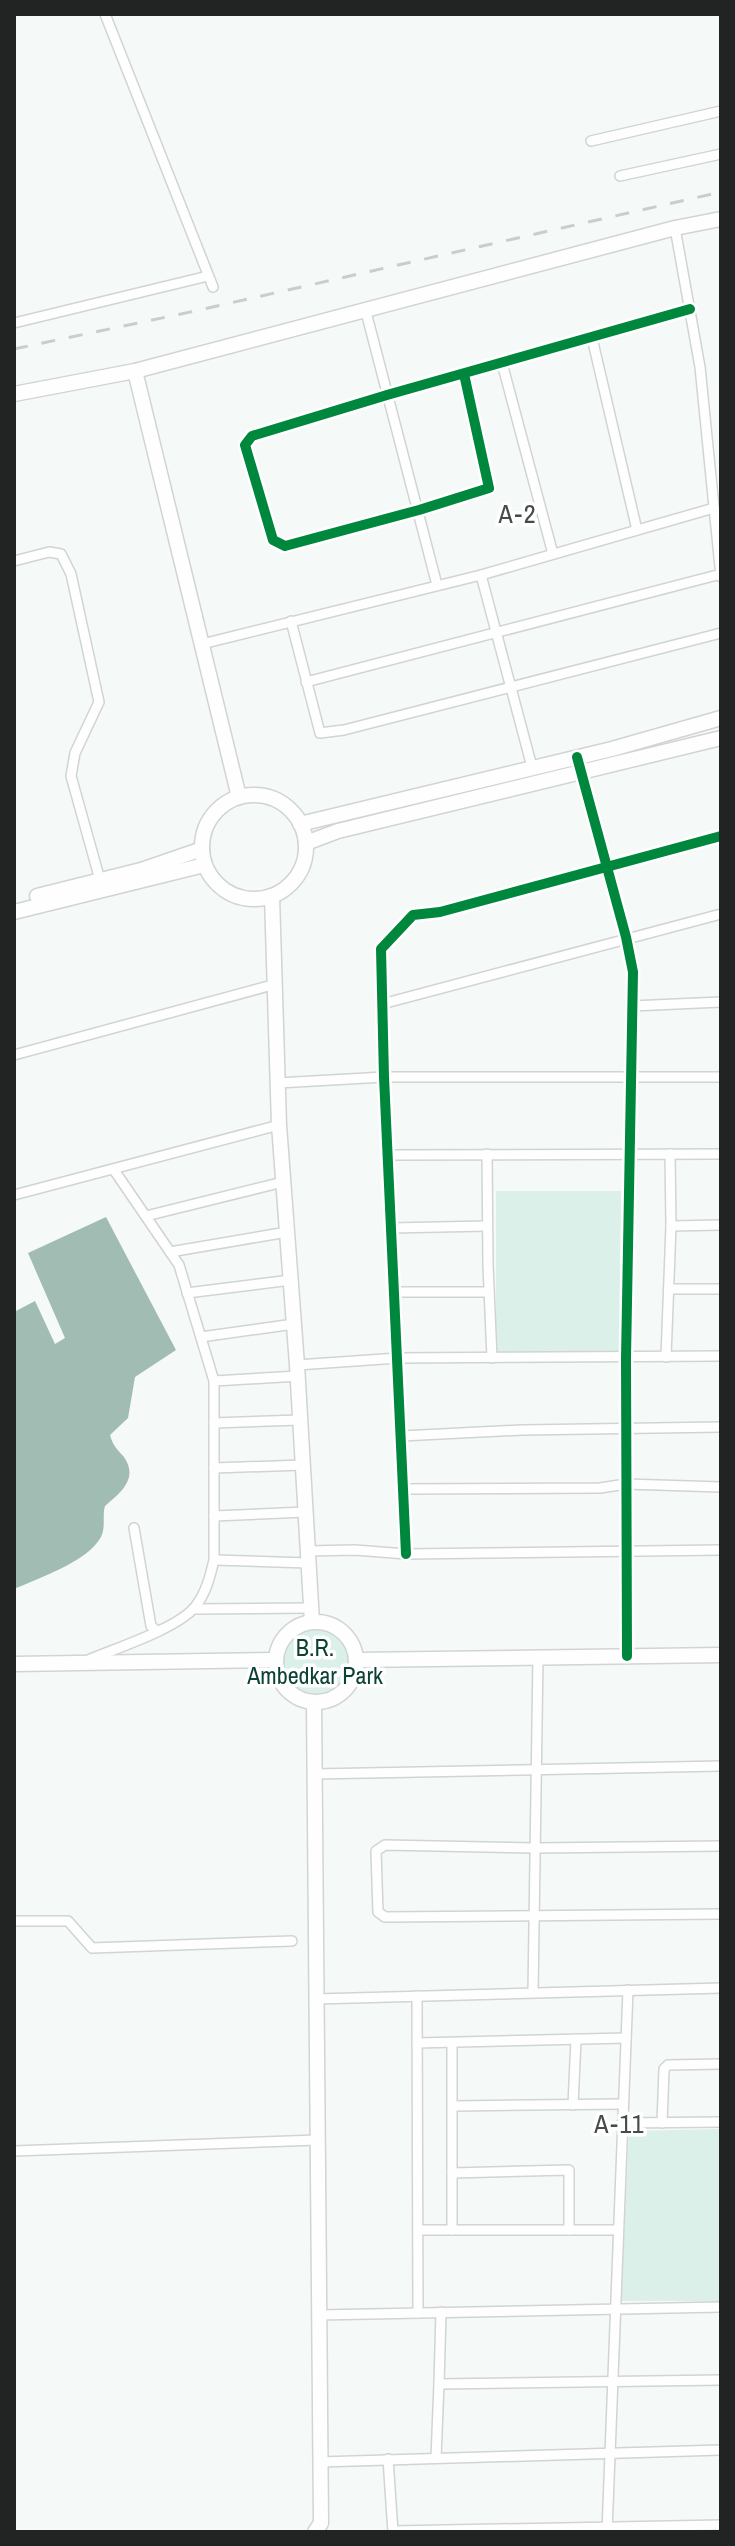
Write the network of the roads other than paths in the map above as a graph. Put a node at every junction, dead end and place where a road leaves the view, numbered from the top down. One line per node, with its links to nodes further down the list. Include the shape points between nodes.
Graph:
1 (105, 14): 8 (street)
2 (721, 111): 3 (street)
3 (591, 141)
4 (721, 154): 5 (street)
5 (620, 176)
6 (721, 219): 7 (street)
7 (675, 228): 10 (street); 11 (street)
8 (208, 276): 9 (street); 12 (street)
9 (213, 287)
10 (690, 309): 13 (street); 19 (street)
11 (366, 312): 15 (street); 18 (street)
12 (14, 323)
13 (592, 338): 14 (street); 21 (street)
14 (502, 363): 16 (street); 22 (street)
15 (135, 371): 17 (street); 30 (street)
16 (464, 374): 18 (street); 20 (street, via 489,488)
17 (14, 394)
18 (387, 395): 20 (street); 20 (street, via 252,436 245,445 273,540 285,546)
19 (714, 508): 21 (street); 25 (street)
20 (419, 510): 26 (street)
21 (637, 530): 22 (street)
22 (553, 554): 24 (street)
23 (14, 561): 45 (street, via 61,554 71,574 99,702 75,753 71,776)
24 (481, 575): 26 (street); 28 (street)
25 (721, 576): 28 (street)
26 (437, 585): 27 (street)
27 (291, 621): 30 (street); 31 (street)
28 (496, 631): 31 (street); 32 (street)
29 (721, 633): 32 (street)
30 (202, 644): 38 (street)
31 (306, 682): 32 (street, via 320,733)
32 (510, 687): 36 (street)
33 (721, 718): 35 (street)
34 (721, 738): 37 (street)
35 (577, 757): 36 (street); 37 (street)
36 (532, 767): 39 (street)
37 (582, 773): 41 (street); 44 (street)
38 (239, 797): 39 (street, via 281,802); 42 (street, via 210,818)
39 (300, 824): 41 (street)
40 (721, 836): 44 (street)
41 (306, 843): 46 (street, via 299,874)
42 (202, 849): 43 (street); 45 (street)
43 (204, 865): 46 (street, via 225,891 248,899); 48 (street)
44 (607, 867): 50 (street); 53 (street, via 413,915 381,949)
45 (100, 880): 47 (street)
46 (272, 896): 51 (street)
47 (14, 902)
48 (14, 912)
49 (721, 914): 50 (street)
50 (626, 937): 53 (street); 54 (street)
51 (276, 984): 55 (street); 59 (street)
52 (721, 1002): 54 (street)
53 (382, 1004): 56 (street)
54 (632, 1006): 58 (street)
55 (14, 1055)
56 (384, 1077): 58 (street); 59 (street); 65 (street)
57 (721, 1077): 58 (street)
58 (631, 1078): 62 (street)
59 (278, 1083): 60 (street)
60 (279, 1125): 66 (street); 67 (street)
61 (487, 1154): 62 (street); 65 (street); 71 (street)
62 (630, 1154): 63 (street); 88 (street)
63 (670, 1154): 64 (street); 72 (street)
64 (721, 1154)
65 (388, 1155): 73 (street)
66 (114, 1170): 68 (street); 69 (street)
67 (283, 1182): 69 (street); 74 (street)
68 (14, 1195)
69 (146, 1216): 75 (street)
70 (721, 1225): 72 (street)
71 (487, 1226): 73 (street); 80 (street)
72 (671, 1226): 77 (street)
73 (391, 1228): 79 (street)
74 (287, 1232): 75 (street); 76 (street)
75 (170, 1252): 81 (street)
76 (291, 1280): 81 (street); 82 (street)
77 (670, 1289): 78 (street); 85 (street)
78 (721, 1289)
79 (395, 1292): 80 (street); 86 (street)
80 (489, 1292): 87 (street)
81 (187, 1293): 83 (street)
82 (294, 1324): 83 (street); 89 (street)
83 (201, 1337): 90 (street)
84 (721, 1356): 85 (street)
85 (666, 1357): 88 (street)
86 (398, 1358): 87 (street); 89 (street); 95 (street)
87 (492, 1358): 88 (street)
88 (626, 1358): 93 (street)
89 (297, 1370): 90 (street); 91 (street)
90 (214, 1381): 92 (street)
91 (300, 1420): 92 (street); 96 (street)
92 (214, 1423): 97 (street)
93 (626, 1427): 94 (street); 95 (street); 98 (street)
94 (721, 1427)
95 (401, 1436): 100 (street)
96 (303, 1465): 97 (street); 101 (street)
97 (214, 1468): 102 (street)
98 (626, 1484): 99 (street); 100 (street); 105 (street)
99 (721, 1487)
100 (403, 1489): 106 (street)
101 (305, 1512): 102 (street); 107 (street)
102 (214, 1516): 108 (street)
103 (134, 1528): 111 (street, via 151,1626)
104 (721, 1550): 105 (street)
105 (627, 1552): 106 (street); 113 (street)
106 (406, 1554): 107 (street, via 355,1550)
107 (308, 1557): 108 (street); 110 (street)
108 (214, 1560): 109 (street)
109 (193, 1609): 110 (street); 111 (street)
110 (311, 1615): 115 (street, via 286,1634); 116 (street, via 345,1634)
111 (157, 1631): 117 (street)
112 (721, 1655): 113 (street)
113 (627, 1656): 114 (street)
114 (538, 1657): 116 (street); 121 (street)
115 (276, 1660): 117 (street); 119 (street, via 286,1689)
116 (356, 1660): 119 (street, via 354,1675 341,1693)
117 (79, 1663): 118 (street)
118 (14, 1664)
119 (314, 1702): 122 (street)
120 (721, 1766): 121 (street)
121 (536, 1769): 122 (street); 124 (street)
122 (314, 1774): 133 (street)
123 (721, 1846): 124 (street)
124 (535, 1848): 126 (street); 126 (street, via 385,1845 376,1851 378,1912 385,1917)
125 (721, 1914): 126 (street)
126 (534, 1917): 131 (street)
127 (14, 1921): 128 (street, via 68,1921 92,1948)
128 (292, 1941)
129 (721, 1988): 130 (street)
130 (628, 1990): 131 (street); 134 (street)
131 (533, 1993): 132 (street)
132 (417, 1996): 133 (street); 136 (street)
133 (316, 1999): 145 (street)
134 (626, 2038): 135 (street); 139 (street)
135 (576, 2039): 137 (street); 140 (street)
136 (417, 2043): 137 (street); 148 (street)
137 (452, 2043): 141 (street)
138 (721, 2064): 144 (street, via 664,2069)
139 (622, 2104): 140 (street); 143 (street)
140 (573, 2105): 141 (street)
141 (453, 2106): 147 (street)
142 (721, 2122): 144 (street)
143 (622, 2123): 144 (street); 151 (street)
144 (662, 2123)
145 (317, 2140): 146 (street); 156 (street)
146 (14, 2151)
147 (452, 2173): 149 (street); 150 (street, via 569,2170)
148 (418, 2230): 149 (street); 155 (street)
149 (452, 2230): 150 (street)
150 (569, 2230): 151 (street)
151 (618, 2230): 153 (street)
152 (721, 2307): 153 (street)
153 (615, 2310): 154 (street); 158 (street)
154 (441, 2312): 155 (street); 159 (street)
155 (418, 2313): 156 (street)
156 (319, 2315): 164 (street)
157 (721, 2380): 158 (street)
158 (613, 2383): 159 (street); 161 (street)
159 (439, 2384): 162 (street)
160 (721, 2450): 161 (street)
161 (610, 2453): 162 (street); 167 (street)
162 (436, 2458): 163 (street)
163 (388, 2459): 164 (street); 168 (street)
164 (320, 2462): 166 (street)
165 (721, 2525): 167 (street)
166 (319, 2529)
167 (607, 2530): 168 (street)
168 (393, 2532)

